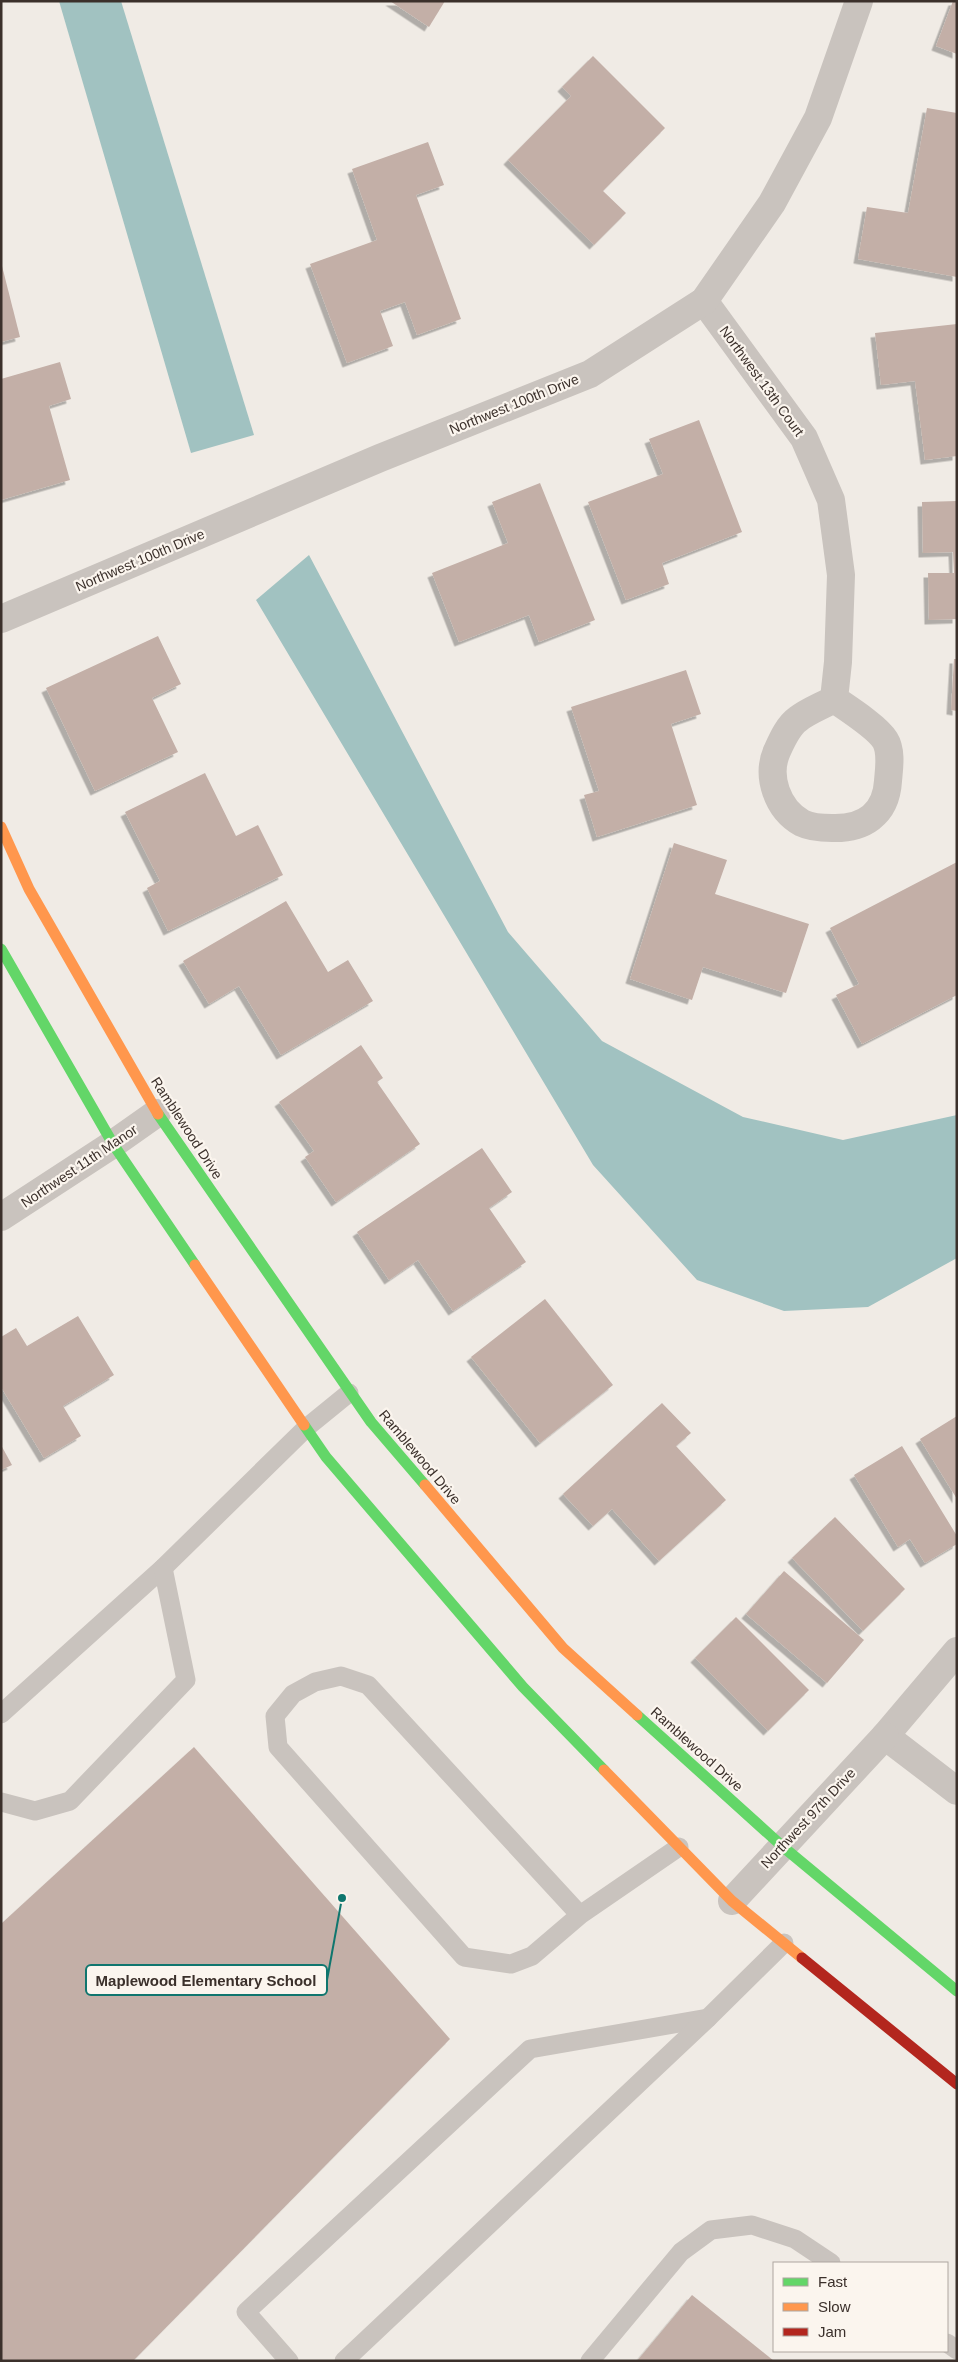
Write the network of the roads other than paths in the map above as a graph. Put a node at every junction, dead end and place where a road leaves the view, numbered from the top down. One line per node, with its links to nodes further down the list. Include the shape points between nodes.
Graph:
1 (859, 1): 2 (street, Northwest 100th Drive, via 818,118 772,203)
2 (704, 301): 3 (street, Northwest 100th Drive, via 590,374 380,458); 4 (street, Northwest 13th Court, via 804,438 831,500 841,575)
3 (1, 619)
4 (834, 699): 4 (street, via 796,720 783,738 772,762 773,786 783,804 802,823 823,828 850,828 868,821 882,805 888,788 889,758 885,740)
5 (1, 827): 7 (street, Ramblewood Drive, via 30,889)
6 (1, 949): 8 (street)
7 (156, 1113): 8 (street, Northwest 11th Manor); 10 (street, Ramblewood Drive)
8 (113, 1144): 9 (street, Northwest 11th Manor); 11 (street)
9 (1, 1217)
10 (349, 1393): 11 (lane); 18 (street, Ramblewood Drive, via 563,1648)
11 (306, 1428): 12 (lane); 19 (street, via 326,1456 523,1687)
12 (163, 1568): 14 (lane); 17 (lane, via 186,1680 70,1801 34,1811)
13 (957, 1651): 15 (street, Northwest 97th Drive)
14 (1, 1714)
15 (884, 1736): 16 (street); 18 (street, Northwest 97th Drive)
16 (957, 1791)
17 (1, 1802)
18 (782, 1846): 20 (street, Northwest 97th Drive); 23 (street, Ramblewood Drive)
19 (679, 1847): 20 (street); 21 (lane)
20 (732, 1901): 22 (street)
21 (580, 1915): 21 (lane, via 368,1685 341,1676 315,1682 293,1694 275,1716 278,1747 464,1957 512,1964 532,1956)
22 (784, 1942): 24 (lane); 25 (street)
23 (957, 1992)
24 (708, 2018): 27 (lane, via 530,2049 246,2312); 28 (lane)
25 (957, 2084)
26 (830, 2262): 29 (lane, via 795,2238 752,2225 711,2230 681,2252)
27 (289, 2361)
28 (344, 2361)
29 (590, 2361)

